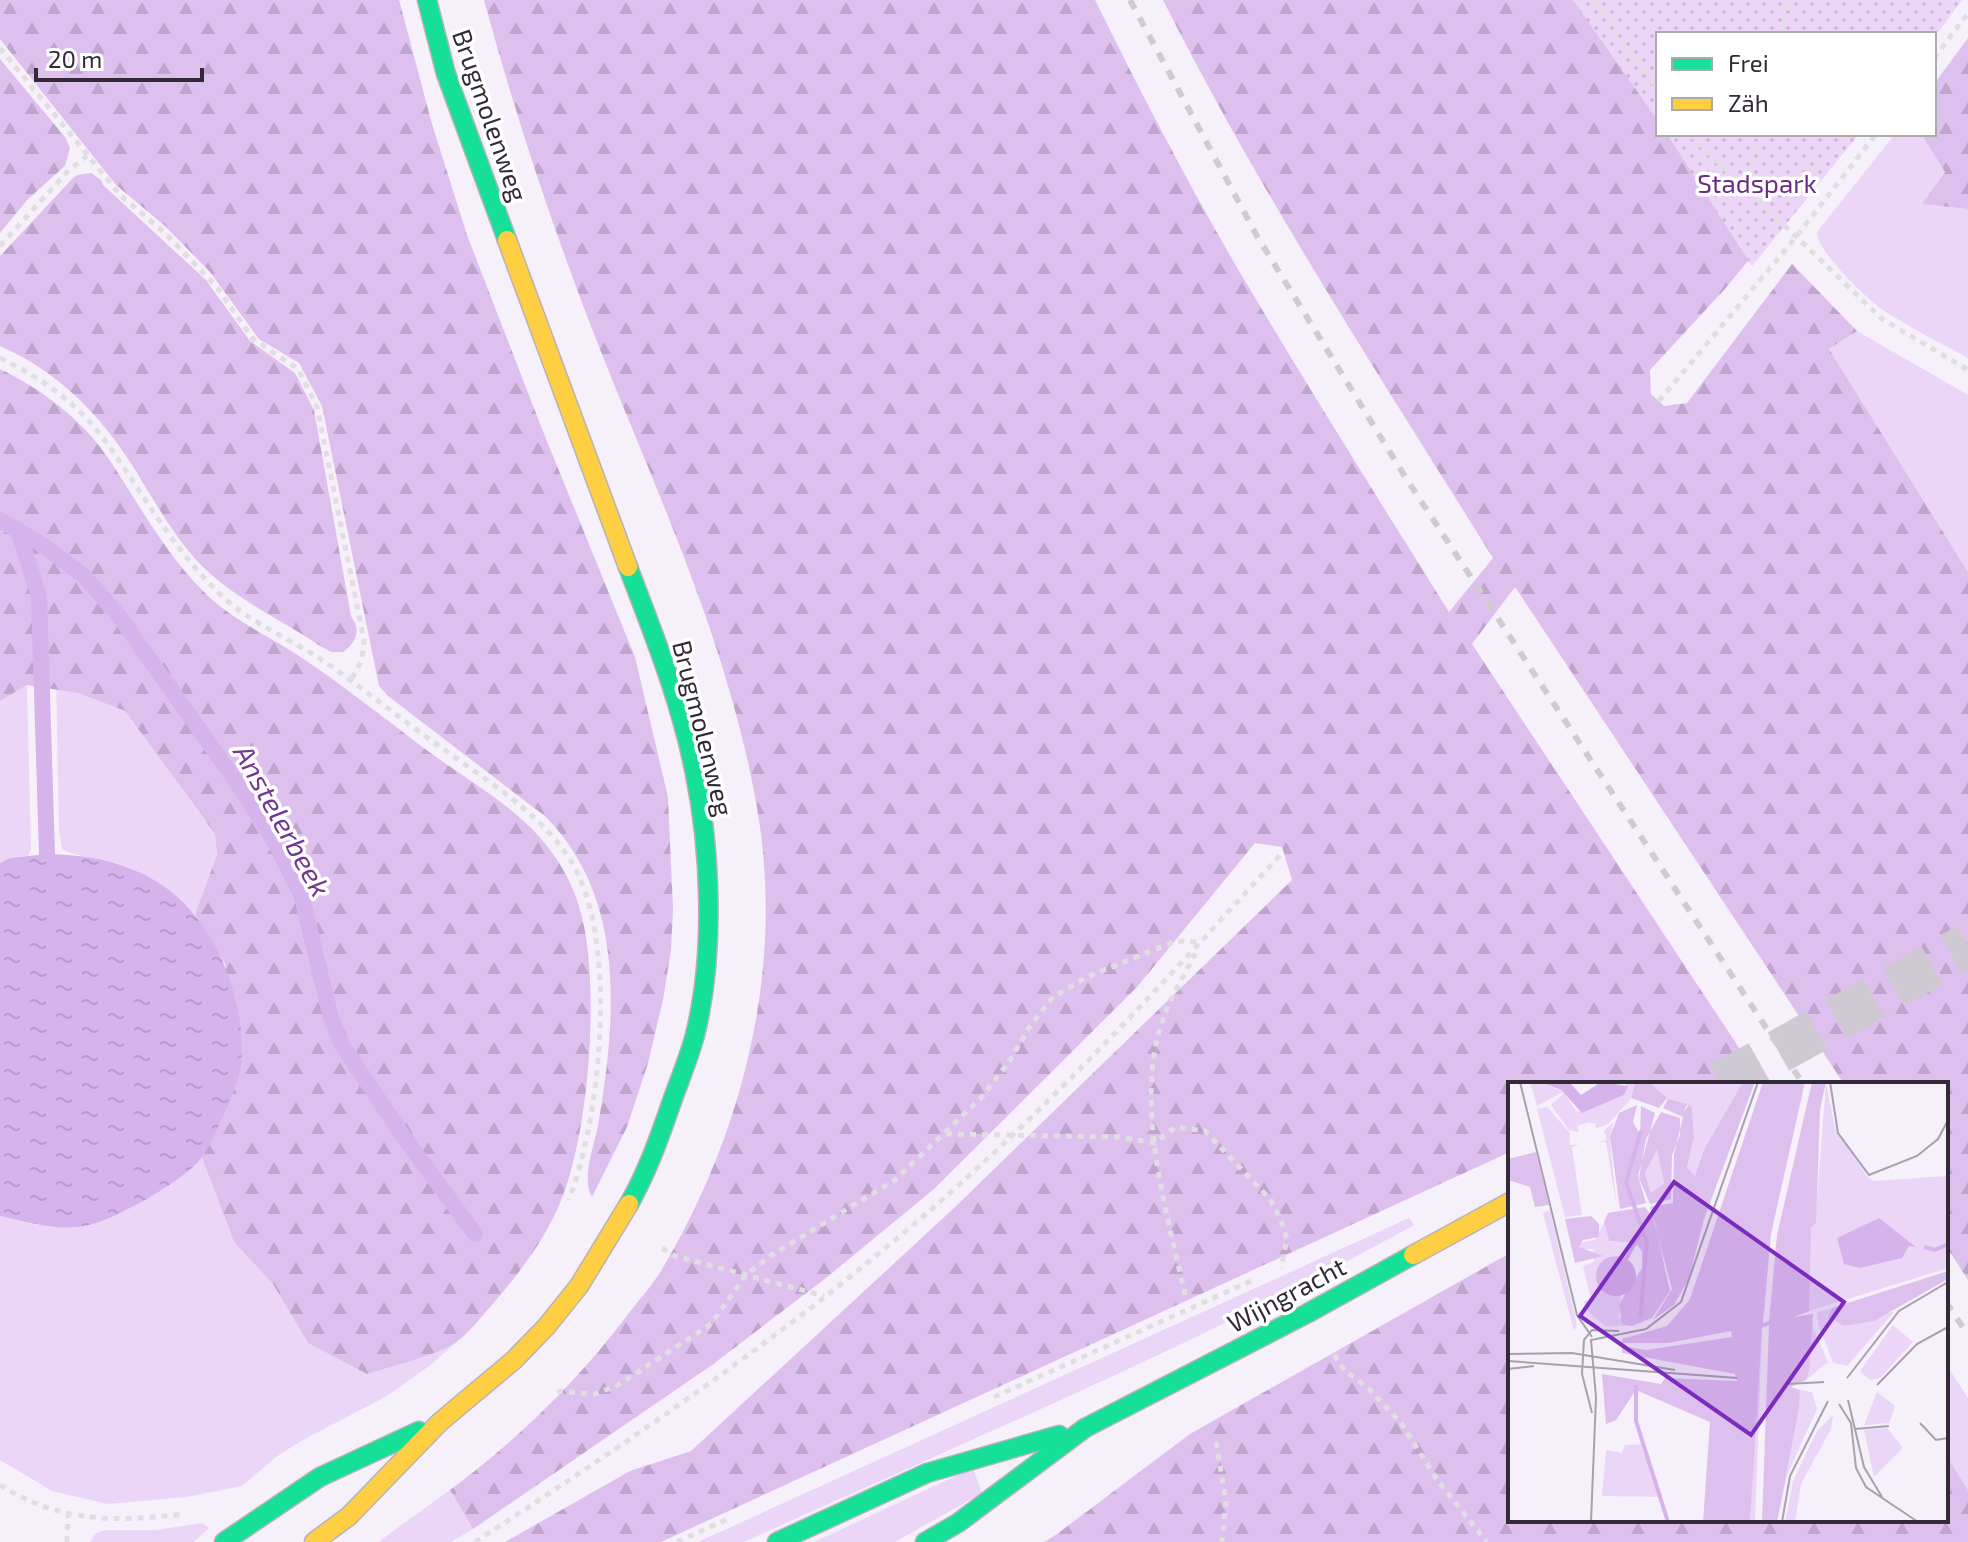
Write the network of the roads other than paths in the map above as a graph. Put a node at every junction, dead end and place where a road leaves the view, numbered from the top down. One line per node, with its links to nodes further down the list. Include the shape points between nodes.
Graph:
1 (427, 0): 3 (street, Brugmolenweg, via 451,88 669,677 694,768 708,886 705,968 695,1034 649,1168 579,1286 546,1327)
2 (1508, 1203): 4 (street, Wijngracht)
3 (440, 1422): 5 (street, Brugmolenweg, via 320,1477); 6 (street, Brugmolenweg, via 349,1516)
4 (1085, 1428): 7 (street, Wijngracht, via 927,1473); 8 (street, Wijngracht)
5 (224, 1542)
6 (314, 1542)
7 (777, 1542)
8 (925, 1542)

